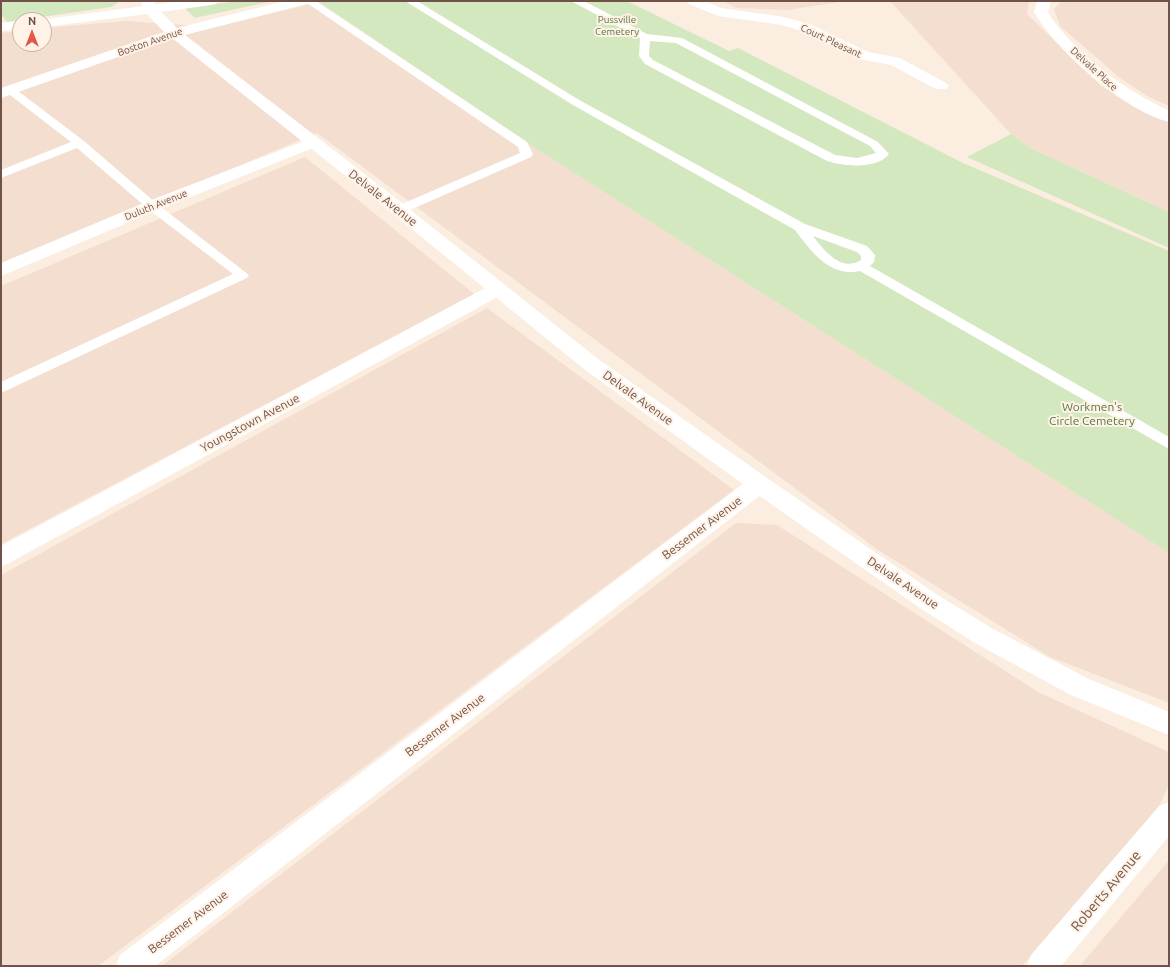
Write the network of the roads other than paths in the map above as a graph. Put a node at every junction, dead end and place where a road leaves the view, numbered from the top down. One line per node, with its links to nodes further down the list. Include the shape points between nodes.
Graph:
1 (211, 1): 8 (street)
2 (301, 1): 12 (street, Boston Avenue)
3 (309, 1): 21 (lane, via 523,144 527,154)
4 (410, 1): 22 (lane, via 577,103)
5 (576, 1): 13 (lane)
6 (694, 1): 14 (street, Court Pleasant, via 718,12 784,21 807,28 864,56 895,61)
7 (1044, 1): 16 (street, Delvale Place, via 1041,12 1050,26 1095,72 1123,94)
8 (149, 4): 9 (street); 12 (street, Delvale Avenue)
9 (52, 22)
10 (12, 25): 11 (street)
11 (2, 26)
12 (174, 33): 15 (street, Boston Avenue); 18 (street, Delvale Avenue)
13 (645, 37): 13 (lane, via 644,56 649,62 831,158 841,162 855,162 873,160 883,154 874,144 678,40)
14 (941, 86)
15 (6, 91): 17 (lane)
16 (1169, 116)
17 (80, 143): 19 (lane); 20 (lane)
18 (312, 143): 20 (street, Duluth Avenue); 21 (street, Delvale Avenue)
19 (1, 174)
20 (152, 206): 24 (street, Duluth Avenue); 26 (lane, via 242,275)
21 (399, 210): 25 (street, Delvale Avenue)
22 (800, 227): 23 (lane, via 815,250 833,263 842,268); 23 (lane, via 862,249 868,255 867,262)
23 (862, 267): 27 (lane)
24 (1, 270)
25 (498, 289): 28 (street, Delvale Avenue, via 591,364); 29 (street, Youngstown Avenue)
26 (1, 388)
27 (1169, 444)
28 (759, 484): 30 (street, Delvale Avenue, via 928,601 984,636 1080,687); 32 (street, Bessemer Avenue)
29 (1, 557)
30 (1169, 724)
31 (1169, 815): 33 (street, Roberts Avenue)
32 (131, 966)
33 (1042, 966)

